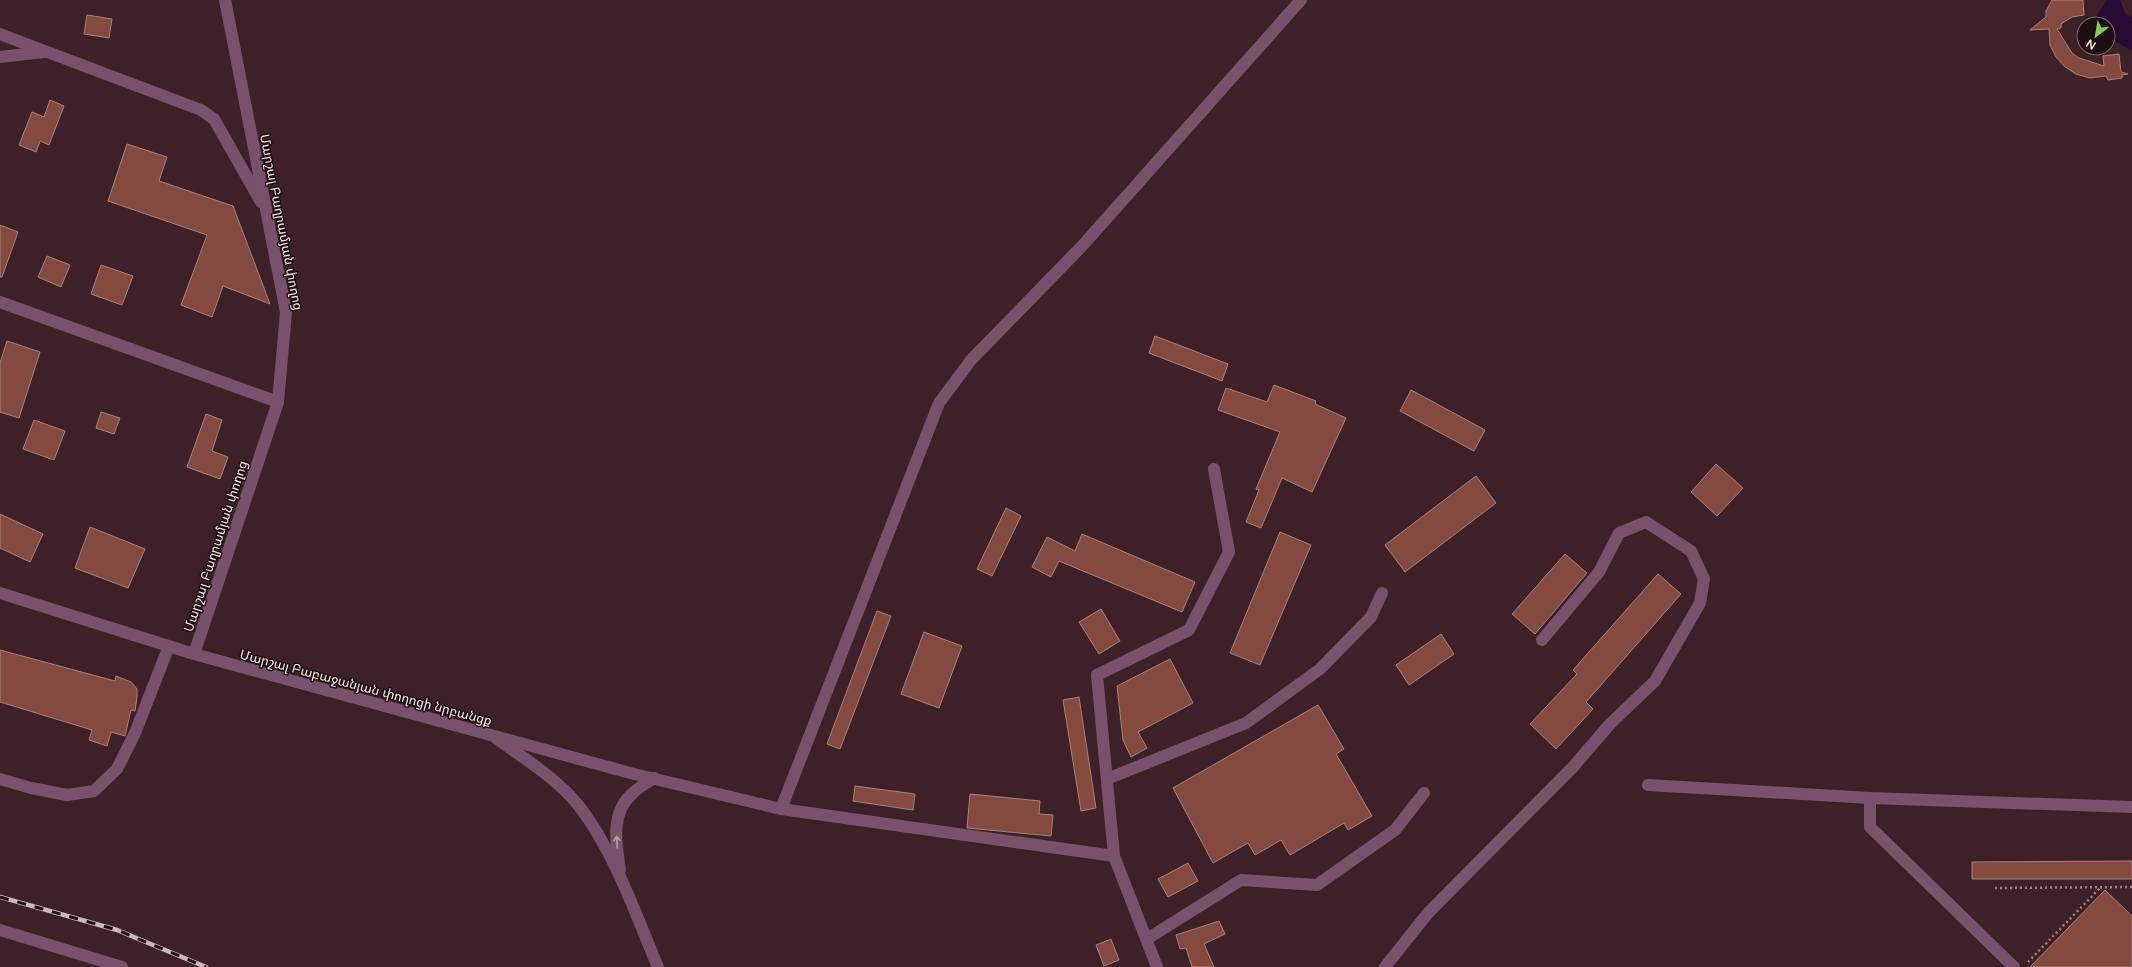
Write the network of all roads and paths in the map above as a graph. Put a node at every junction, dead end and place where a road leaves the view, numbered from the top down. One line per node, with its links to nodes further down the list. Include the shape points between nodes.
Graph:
1 (225, 0): 6 (street, Մարշալ Բաղրամյան փողոց)
2 (1301, 0): 23 (street, via 1083,245 971,360 939,403)
3 (0, 34): 4 (street)
4 (47, 51): 5 (street); 6 (street, via 201,110 214,119)
5 (0, 57)
6 (266, 211): 8 (street, Մարշալ Բաղրամյան փողոց, via 286,312)
7 (0, 302): 8 (street)
8 (278, 402): 14 (street, Մարշալ Բաղրամյան փողոց)
9 (1214, 469): 18 (street, via 1229,552 1189,630 1097,675)
10 (0, 593): 13 (street, Մարշալ Բաբաջանյան փողոցի նրբանցք)
11 (1382, 593): 18 (street, via 1371,617 1320,669 1246,723)
12 (1542, 640): 34 (street, via 1599,572 1619,533 1646,522 1692,551 1704,579 1700,603 1655,681 1610,724 1573,767 1428,913)
13 (169, 646): 14 (street, Մարշալ Բաբաջանյան փողոցի նրբանցք); 17 (street, via 117,769 94,791 67,795)
14 (194, 654): 15 (street, Մարշալ Բաբաջանյան փողոցի նրբանցք)
15 (490, 734): 16 (street); 25 (street, Մարշալ Բաբաջանյան փողոցի նրբանցք, via 548,776 578,805 602,841)
16 (654, 778): 23 (street); 25 (street, one-way to 16, via 616,824 623,804 633,793)
17 (0, 779)
18 (1107, 779): 24 (street)
19 (1648, 785): 21 (street)
20 (1424, 793): 30 (street, via 1395,830 1317,885 1241,880)
21 (1870, 798): 22 (street); 35 (street, via 1870,827)
22 (2132, 807)
23 (781, 809): 24 (street)
24 (1114, 856): 30 (street)
25 (622, 881): 32 (street, Մարշալ Բաբաջանյան փողոցի նրբանցք)
26 (2101, 887): 27 (path); 28 (path); 36 (path)
27 (2132, 887)
28 (1995, 888)
29 (0, 930): 31 (street)
30 (1146, 939): 33 (street)
31 (122, 967)
32 (658, 967)
33 (1157, 967)
34 (1385, 967)
35 (2014, 967)
36 (2024, 967)

